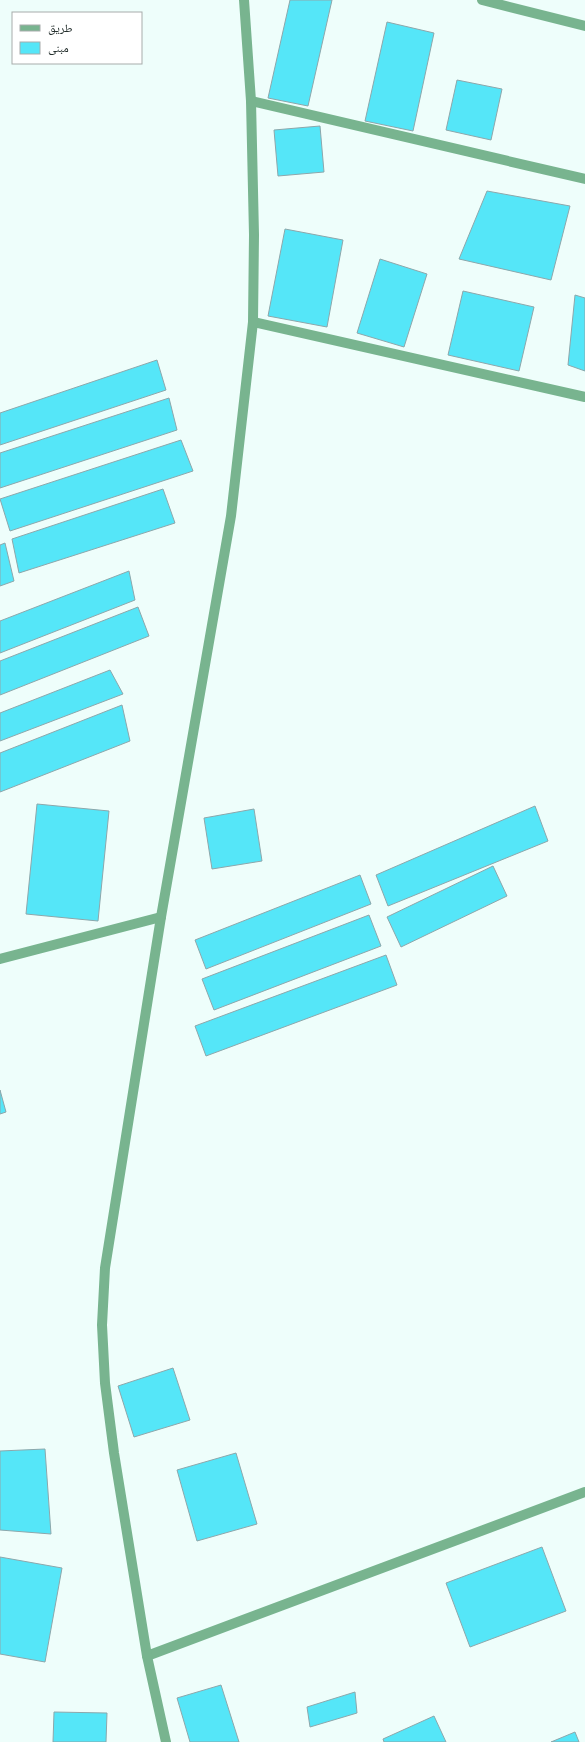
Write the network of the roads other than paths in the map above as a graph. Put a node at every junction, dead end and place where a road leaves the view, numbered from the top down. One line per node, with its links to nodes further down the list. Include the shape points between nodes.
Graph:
1 (244, 0): 4 (street)
2 (482, 0): 3 (street)
3 (585, 26)
4 (252, 101): 5 (street); 6 (street)
5 (585, 179)
6 (253, 322): 7 (street); 8 (street, via 231,516)
7 (585, 397)
8 (161, 917): 9 (street); 11 (street, via 105,1268 102,1325 105,1383 114,1453)
9 (0, 959)
10 (585, 1492): 11 (street)
11 (147, 1656): 12 (street)
12 (166, 1742)

